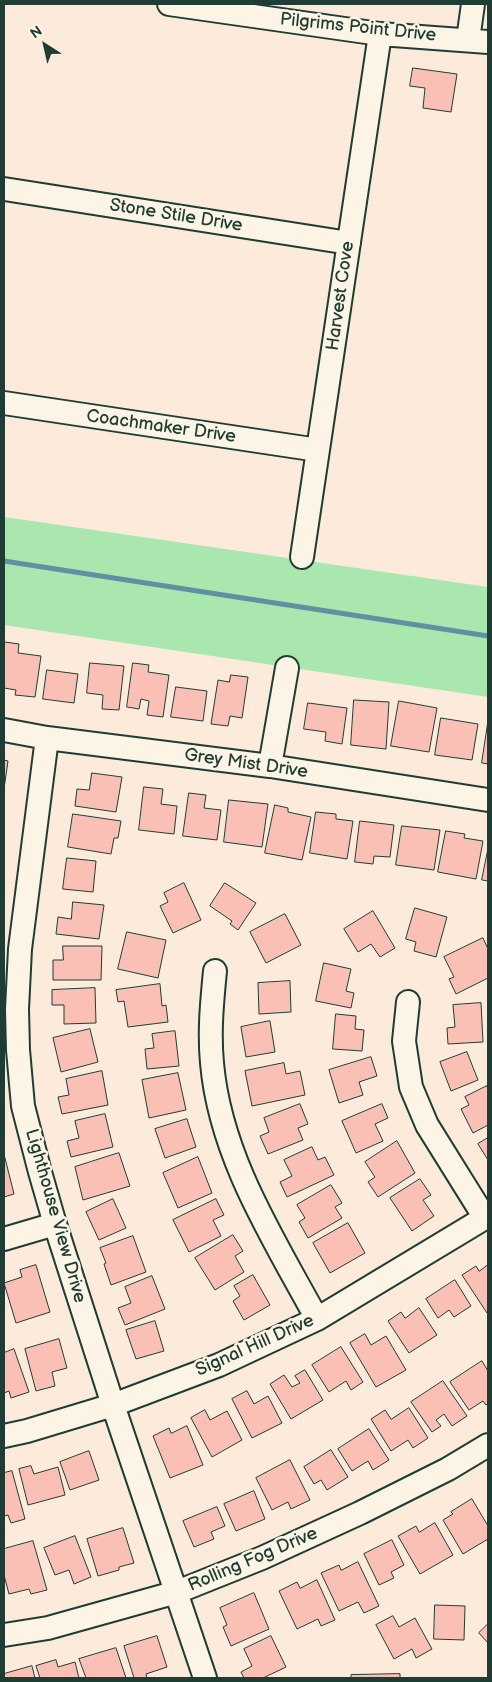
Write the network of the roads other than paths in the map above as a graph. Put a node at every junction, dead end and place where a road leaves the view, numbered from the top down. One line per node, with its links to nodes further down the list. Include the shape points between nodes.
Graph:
1 (169, 4): 3 (street, Pilgrims Point Drive)
2 (473, 4): 5 (street)
3 (205, 7): 4 (street, Pilgrims Point Drive)
4 (380, 34): 5 (street, Pilgrims Point Drive); 7 (street, Harvest Cove)
5 (478, 41)
6 (4, 190): 7 (street, Stone Stile Drive)
7 (349, 244): 9 (street, Harvest Cove)
8 (4, 404): 9 (street, Coachmaker Drive)
9 (318, 450): 10 (street, Harvest Cove)
10 (302, 557)
11 (287, 668): 14 (street)
12 (4, 730): 13 (street, Grey Mist Drive)
13 (47, 738): 14 (street, Grey Mist Drive); 18 (street, Lighthouse View Drive, via 20,948)
14 (270, 766): 15 (street, Grey Mist Drive)
15 (488, 800)
16 (215, 971): 22 (street, via 211,1015 212,1063 228,1139 246,1185)
17 (408, 1002): 19 (street, via 404,1041 411,1087 426,1125)
18 (11, 1051): 20 (street, Lighthouse View Drive)
19 (486, 1217): 22 (street, Signal Hill Drive)
20 (55, 1224): 21 (street); 23 (street, Lighthouse View Drive)
21 (4, 1239)
22 (317, 1318): 23 (street, Signal Hill Drive, via 219,1365)
23 (113, 1405): 24 (street, Signal Hill Drive); 26 (street, Lighthouse View Drive)
24 (4, 1436)
25 (488, 1445): 26 (street, Rolling Fog Drive, via 360,1514)
26 (177, 1592): 27 (street, Rolling Fog Drive, via 48,1628); 28 (street, Lighthouse View Drive)
27 (4, 1636)
28 (205, 1678)

